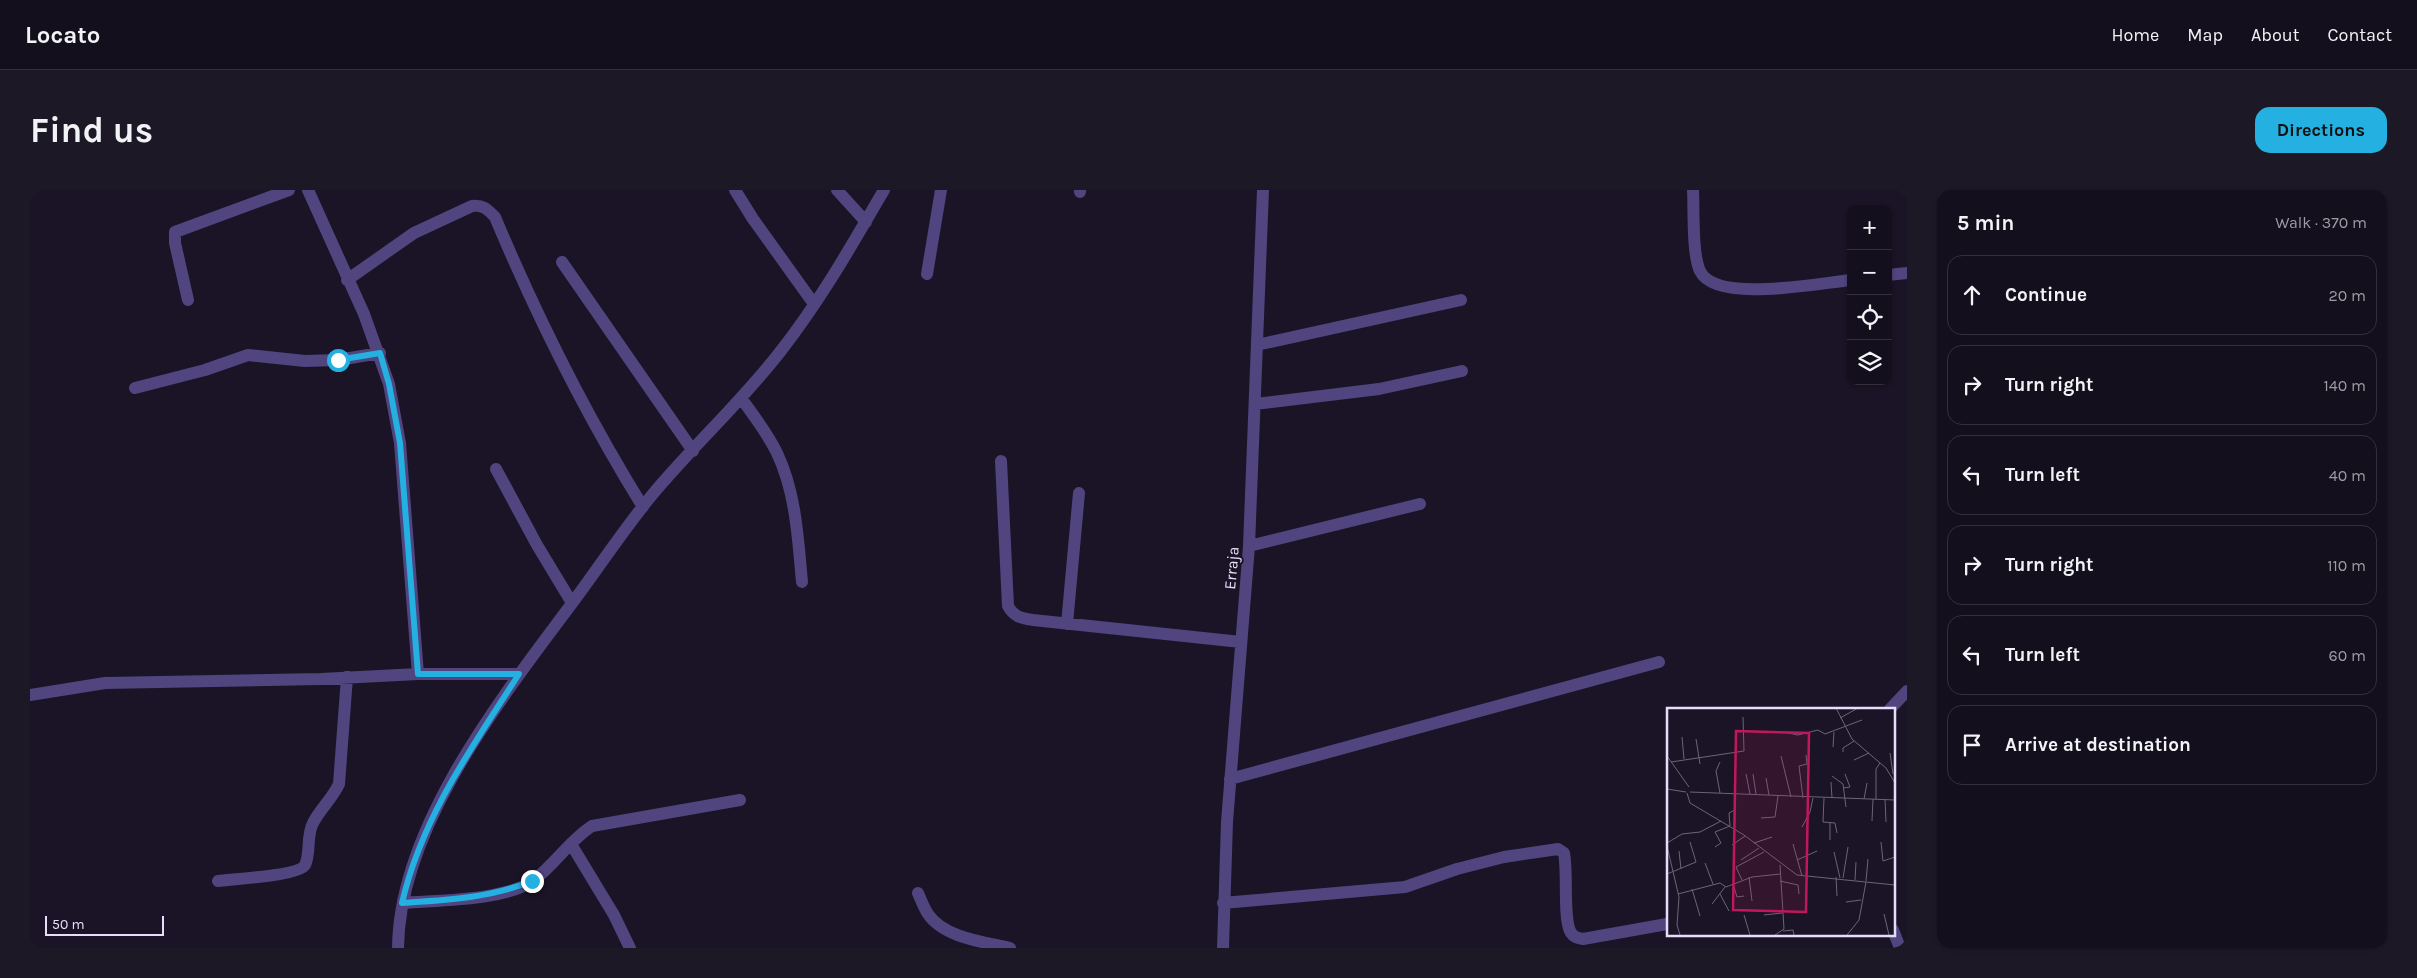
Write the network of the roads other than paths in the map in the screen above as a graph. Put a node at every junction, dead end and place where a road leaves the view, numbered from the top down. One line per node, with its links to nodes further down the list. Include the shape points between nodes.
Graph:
1 (289, 190): 16 (street, via 175,232)
2 (308, 190): 14 (street)
3 (735, 190): 18 (street)
4 (837, 190): 9 (street)
5 (884, 190): 9 (street)
6 (941, 190): 12 (street)
7 (1263, 190): 19 (street, Erraja)
8 (1693, 190): 15 (street, via 1696,262 1703,276 1718,287 1751,290)
9 (866, 222): 18 (street)
10 (562, 262): 25 (street)
11 (1907, 273): 13 (street)
12 (928, 274)
13 (1892, 275)
14 (347, 280): 20 (street); 30 (street, via 414,233 472,206 487,208 495,218 534,308 585,406)
15 (1847, 280)
16 (188, 300)
17 (1461, 300): 19 (street)
18 (814, 304): 23 (street, via 782,350)
19 (1258, 345): 24 (street, Erraja)
20 (380, 353): 22 (street, via 338,360 305,361 248,355); 37 (street, via 400,443)
21 (1462, 372): 24 (street, via 1379,389)
22 (134, 388)
23 (741, 398): 25 (street); 32 (street, via 777,453 786,478 795,518)
24 (1255, 404): 31 (street, Erraja)
25 (693, 451): 30 (street)
26 (1001, 461): 34 (street, via 1008,606 1019,618)
27 (496, 469): 33 (street)
28 (1079, 493): 34 (street)
29 (1420, 504): 31 (street)
30 (643, 507): 33 (street)
31 (1249, 546): 35 (street, Erraja)
32 (802, 582)
33 (572, 603): 38 (street)
34 (1067, 624): 35 (street)
35 (1241, 642): 43 (street, Erraja)
36 (1659, 662): 43 (street)
37 (418, 674): 38 (street); 39 (street)
38 (519, 674): 48 (street, via 433,814)
39 (347, 677): 41 (street, via 105,683); 46 (street, via 339,784 313,823 305,864 300,870 287,873)
40 (1907, 691): 42 (street)
41 (30, 695)
42 (1891, 708)
43 (1230, 779): 49 (street, Erraja)
44 (740, 800): 45 (street, via 602,823 580,834)
45 (571, 844): 48 (street, via 532,881 511,890 480,897); 53 (street)
46 (218, 881)
47 (918, 893): 54 (street, via 938,924 958,934)
48 (402, 903): 52 (street)
49 (1223, 903): 50 (street, via 1405,887 1504,857 1558,849 1564,853 1568,920 1575,938); 55 (street, Erraja)
50 (1667, 924)
51 (1894, 933): 56 (street)
52 (398, 948)
53 (630, 948)
54 (1010, 948)
55 (1223, 948)
56 (1900, 948)

